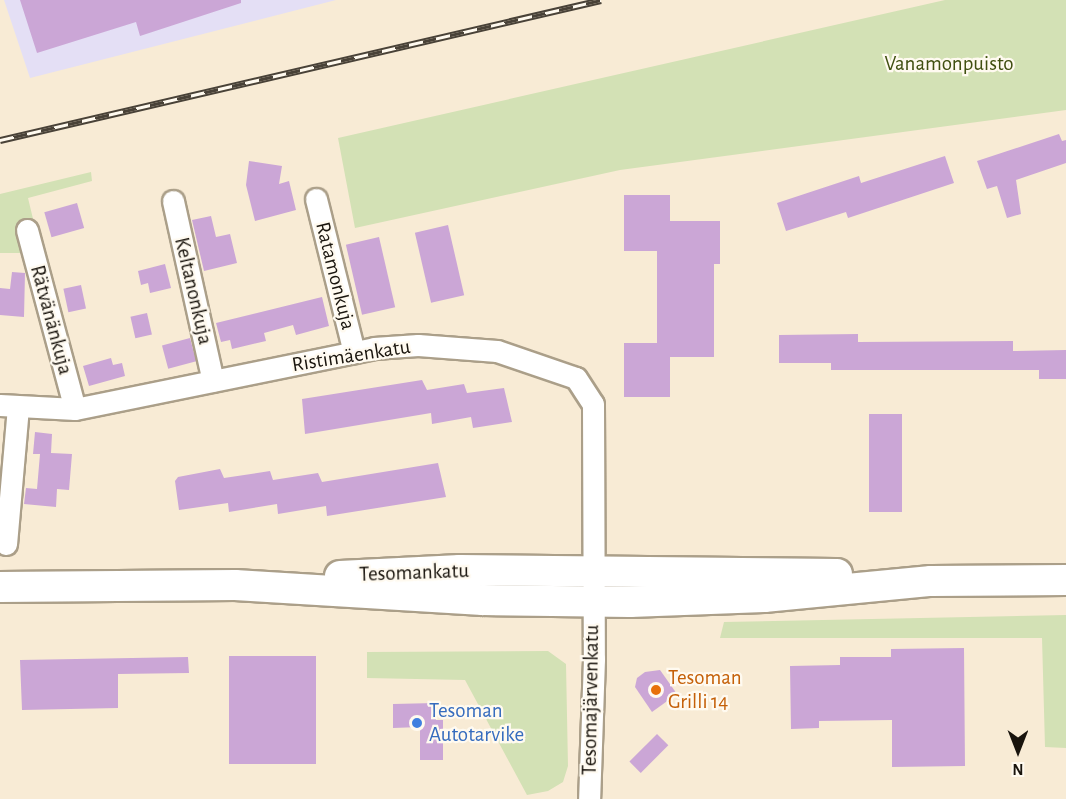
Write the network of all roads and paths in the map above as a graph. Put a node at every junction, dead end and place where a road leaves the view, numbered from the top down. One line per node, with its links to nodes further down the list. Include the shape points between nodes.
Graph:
1 (316, 199): 4 (street, Ratamonkuja)
2 (173, 201): 5 (street, Keltanonkuja)
3 (27, 230): 7 (street, Rätvänänkuja)
4 (354, 352): 5 (street, Ristimäenkatu); 9 (street, Ristimäenkatu, via 418,345 497,351 576,378 593,404)
5 (213, 381): 7 (street, Ristimäenkatu)
6 (9, 406): 7 (street, Ristimäenkatu); 8 (street)
7 (75, 409)
8 (6, 544)
9 (592, 570): 11 (main road, Tesomankatu, via 877,575); 12 (main road, Tesomankatu, via 460,570); 14 (street)
10 (1066, 580): 11 (main road, Tesomankatu)
11 (931, 581): 14 (main road, Tesomankatu, via 764,597)
12 (235, 585): 13 (main road, Tesomankatu); 14 (main road, Tesomankatu, via 304,592)
13 (0, 587)
14 (592, 601): 15 (street, Tesomajärvenkatu)
15 (589, 799)

